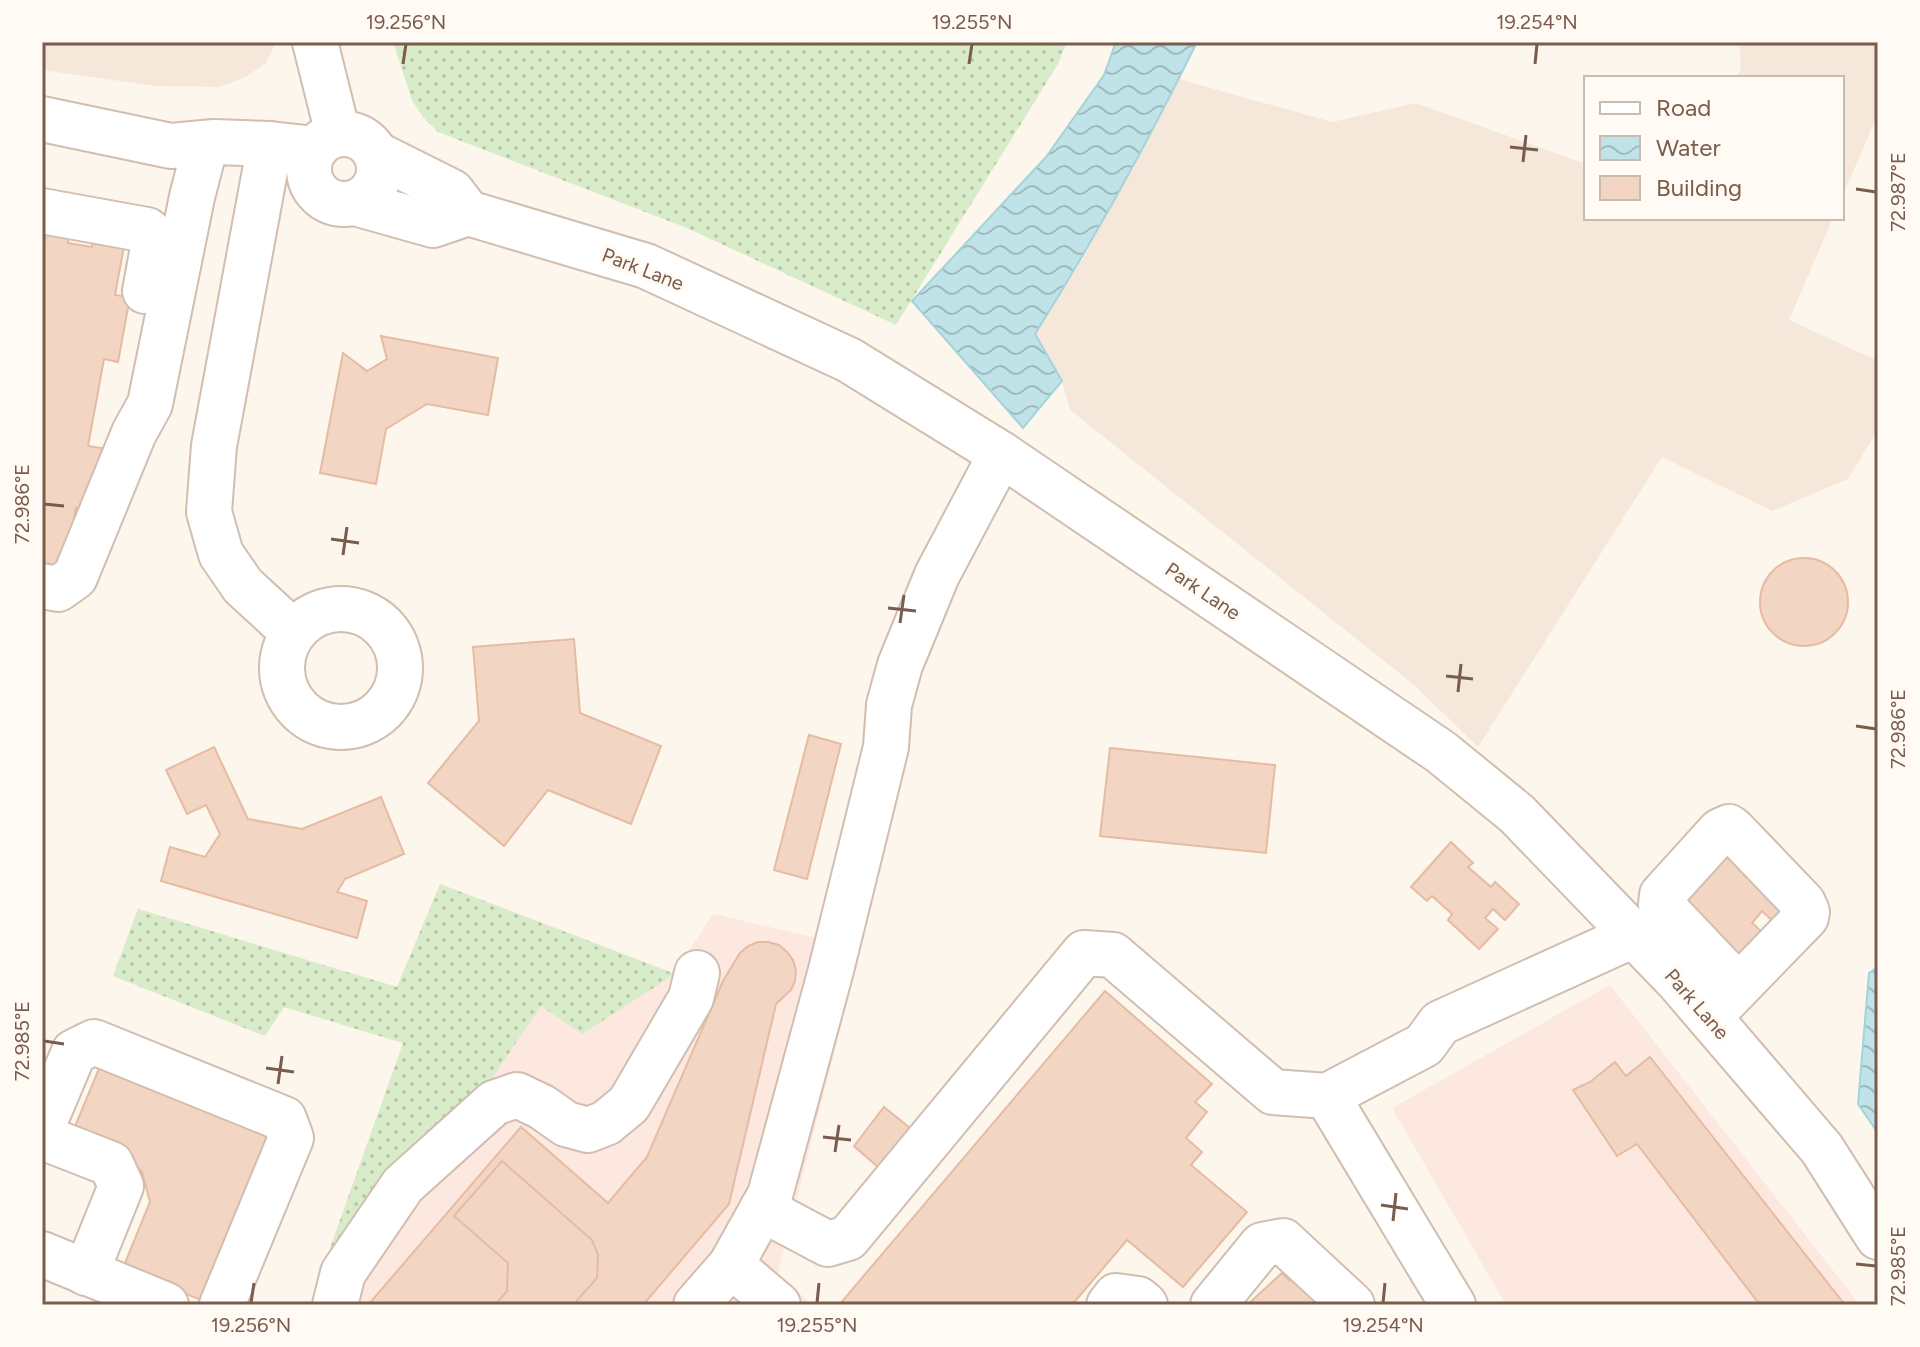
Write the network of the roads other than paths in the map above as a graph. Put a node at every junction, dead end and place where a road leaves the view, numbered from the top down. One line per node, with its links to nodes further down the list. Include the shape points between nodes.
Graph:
1 (315, 42): 5 (street)
2 (43, 124): 3 (street)
3 (192, 151): 6 (street, via 216,175); 10 (street, via 192,197 150,404)
4 (376, 154): 5 (street, via 361,137 350,134); 7 (street, via 378,179); 9 (street, Park Lane, via 452,192)
5 (322, 157): 6 (street); 7 (street, via 323,197 333,203)
6 (266, 164): 13 (street, via 214,446 209,512 221,554 243,586)
7 (355, 203): 9 (street, via 433,225)
8 (42, 211): 10 (street, via 147,230 155,237 123,406)
9 (468, 213): 11 (street, Park Lane, via 646,266 849,360)
10 (134, 433): 12 (street, via 75,577 58,589)
11 (1014, 463): 14 (street, Park Lane, via 1441,752 1517,814); 19 (street, via 937,575 900,665 889,705 886,747 827,985)
12 (42, 586)
13 (293, 632)
14 (1642, 943): 16 (street, via 1440,1023 1424,1045); 20 (street, Park Lane, via 1678,981 1724,1001)
15 (697, 973): 26 (street, via 691,998 629,1104 588,1130 566,1124 517,1095 494,1103 403,1185 343,1273)
16 (1327, 1096): 19 (street, via 1273,1092 1113,955 1084,953 848,1238 828,1244); 33 (street)
17 (42, 1128): 25 (street, via 74,1052 94,1042 284,1119 291,1138)
18 (42, 1137): 23 (street, via 111,1164 121,1186)
19 (762, 1209): 22 (street)
20 (1878, 1237)
21 (42, 1254): 23 (street)
22 (731, 1265): 27 (street); 28 (street)
23 (86, 1273): 24 (street)
24 (166, 1305)
25 (222, 1305)
26 (335, 1305)
27 (696, 1305)
28 (778, 1305)
29 (1109, 1305): 30 (street, via 1116,1296)
30 (1145, 1305)
31 (1213, 1305): 32 (street, via 1262,1245 1283,1241)
32 (1352, 1305)
33 (1453, 1305)

